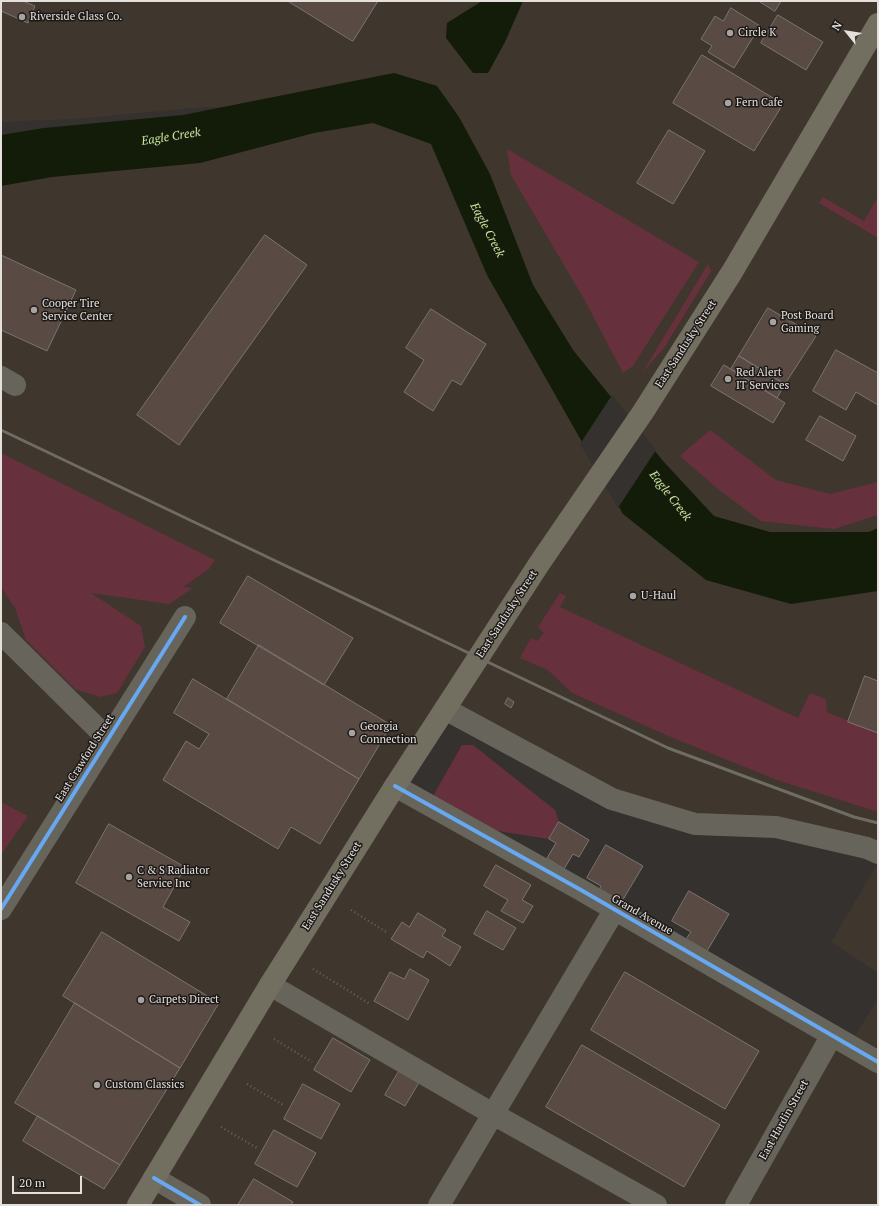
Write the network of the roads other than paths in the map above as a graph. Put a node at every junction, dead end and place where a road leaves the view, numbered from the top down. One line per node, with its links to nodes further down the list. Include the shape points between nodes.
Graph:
1 (878, 24): 4 (main road, East Sandusky Street, via 732,272 643,412 539,564)
2 (185, 617): 5 (street, East Crawford Street)
3 (1, 633): 5 (street)
4 (445, 709): 6 (main road, East Sandusky Street); 7 (street, via 612,799 695,824 776,827 867,848)
5 (108, 739): 8 (street, East Crawford Street)
6 (395, 786): 9 (street, Grand Avenue); 10 (main road, East Sandusky Street)
7 (878, 853)
8 (1, 909)
9 (615, 909): 11 (street, Grand Avenue); 13 (street)
10 (270, 985): 13 (street); 14 (main road, East Sandusky Street)
11 (832, 1035): 12 (street, Grand Avenue); 19 (street, East Hardin Street)
12 (878, 1062)
13 (493, 1114): 17 (street); 18 (street)
14 (154, 1178): 15 (main road, East Sandusky Street); 16 (street)
15 (138, 1205)
16 (200, 1205)
17 (439, 1205)
18 (656, 1205)
19 (736, 1205)

